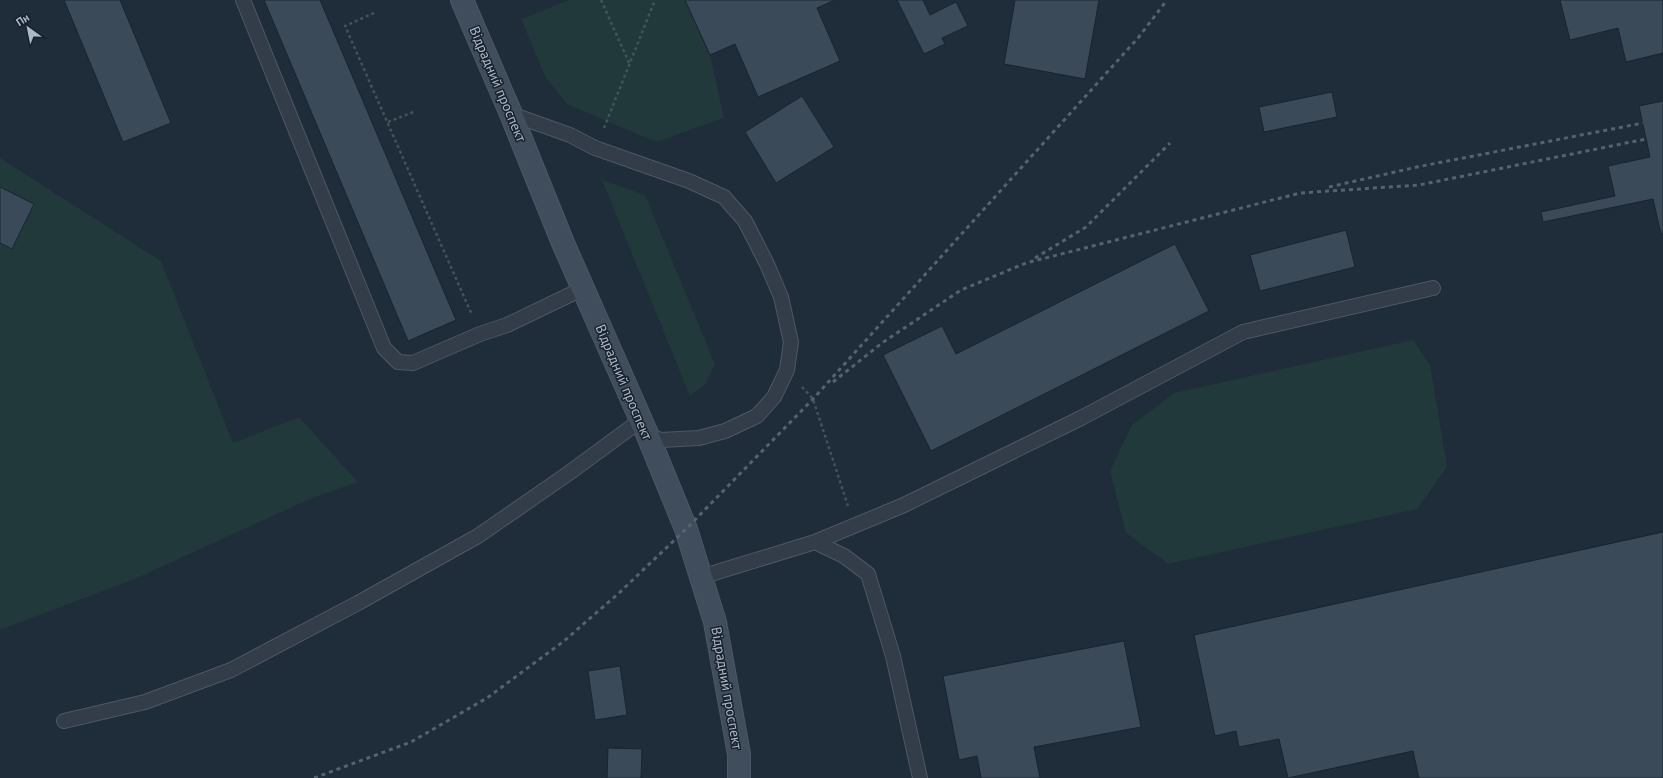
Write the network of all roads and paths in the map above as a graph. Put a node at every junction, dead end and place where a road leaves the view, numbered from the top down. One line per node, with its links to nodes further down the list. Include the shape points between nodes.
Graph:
1 (243, 0): 13 (lane, via 384,348 398,362 413,364)
2 (462, 0): 8 (main road, Відрадний проспект)
3 (601, 0): 6 (path)
4 (655, 0): 6 (path)
5 (374, 13): 9 (path, via 345,26)
6 (630, 65): 10 (path)
7 (416, 111): 9 (path)
8 (511, 114): 11 (main road, Відрадний проспект, via 562,243); 14 (lane, via 570,135 595,148 689,181 724,197 745,221 782,298 791,342)
9 (388, 122): 13 (path)
10 (604, 128)
11 (584, 288): 13 (lane, via 507,325); 15 (main road, Відрадний проспект)
12 (1433, 288): 16 (lane, via 1243,332 1081,418)
13 (480, 334)
14 (787, 370): 15 (lane, via 774,397 757,416 725,431 699,438 661,440); 16 (path, via 813,399)
15 (645, 428): 18 (main road, Відрадний проспект, via 686,529); 19 (lane, via 569,473 478,536 231,670 145,702)
16 (855, 525): 17 (lane)
17 (815, 542): 18 (lane); 21 (lane, via 844,556 868,574 893,656)
18 (701, 577): 20 (main road, Відрадний проспект, via 715,622 739,754)
19 (64, 721)
20 (739, 778)
21 (920, 778)

